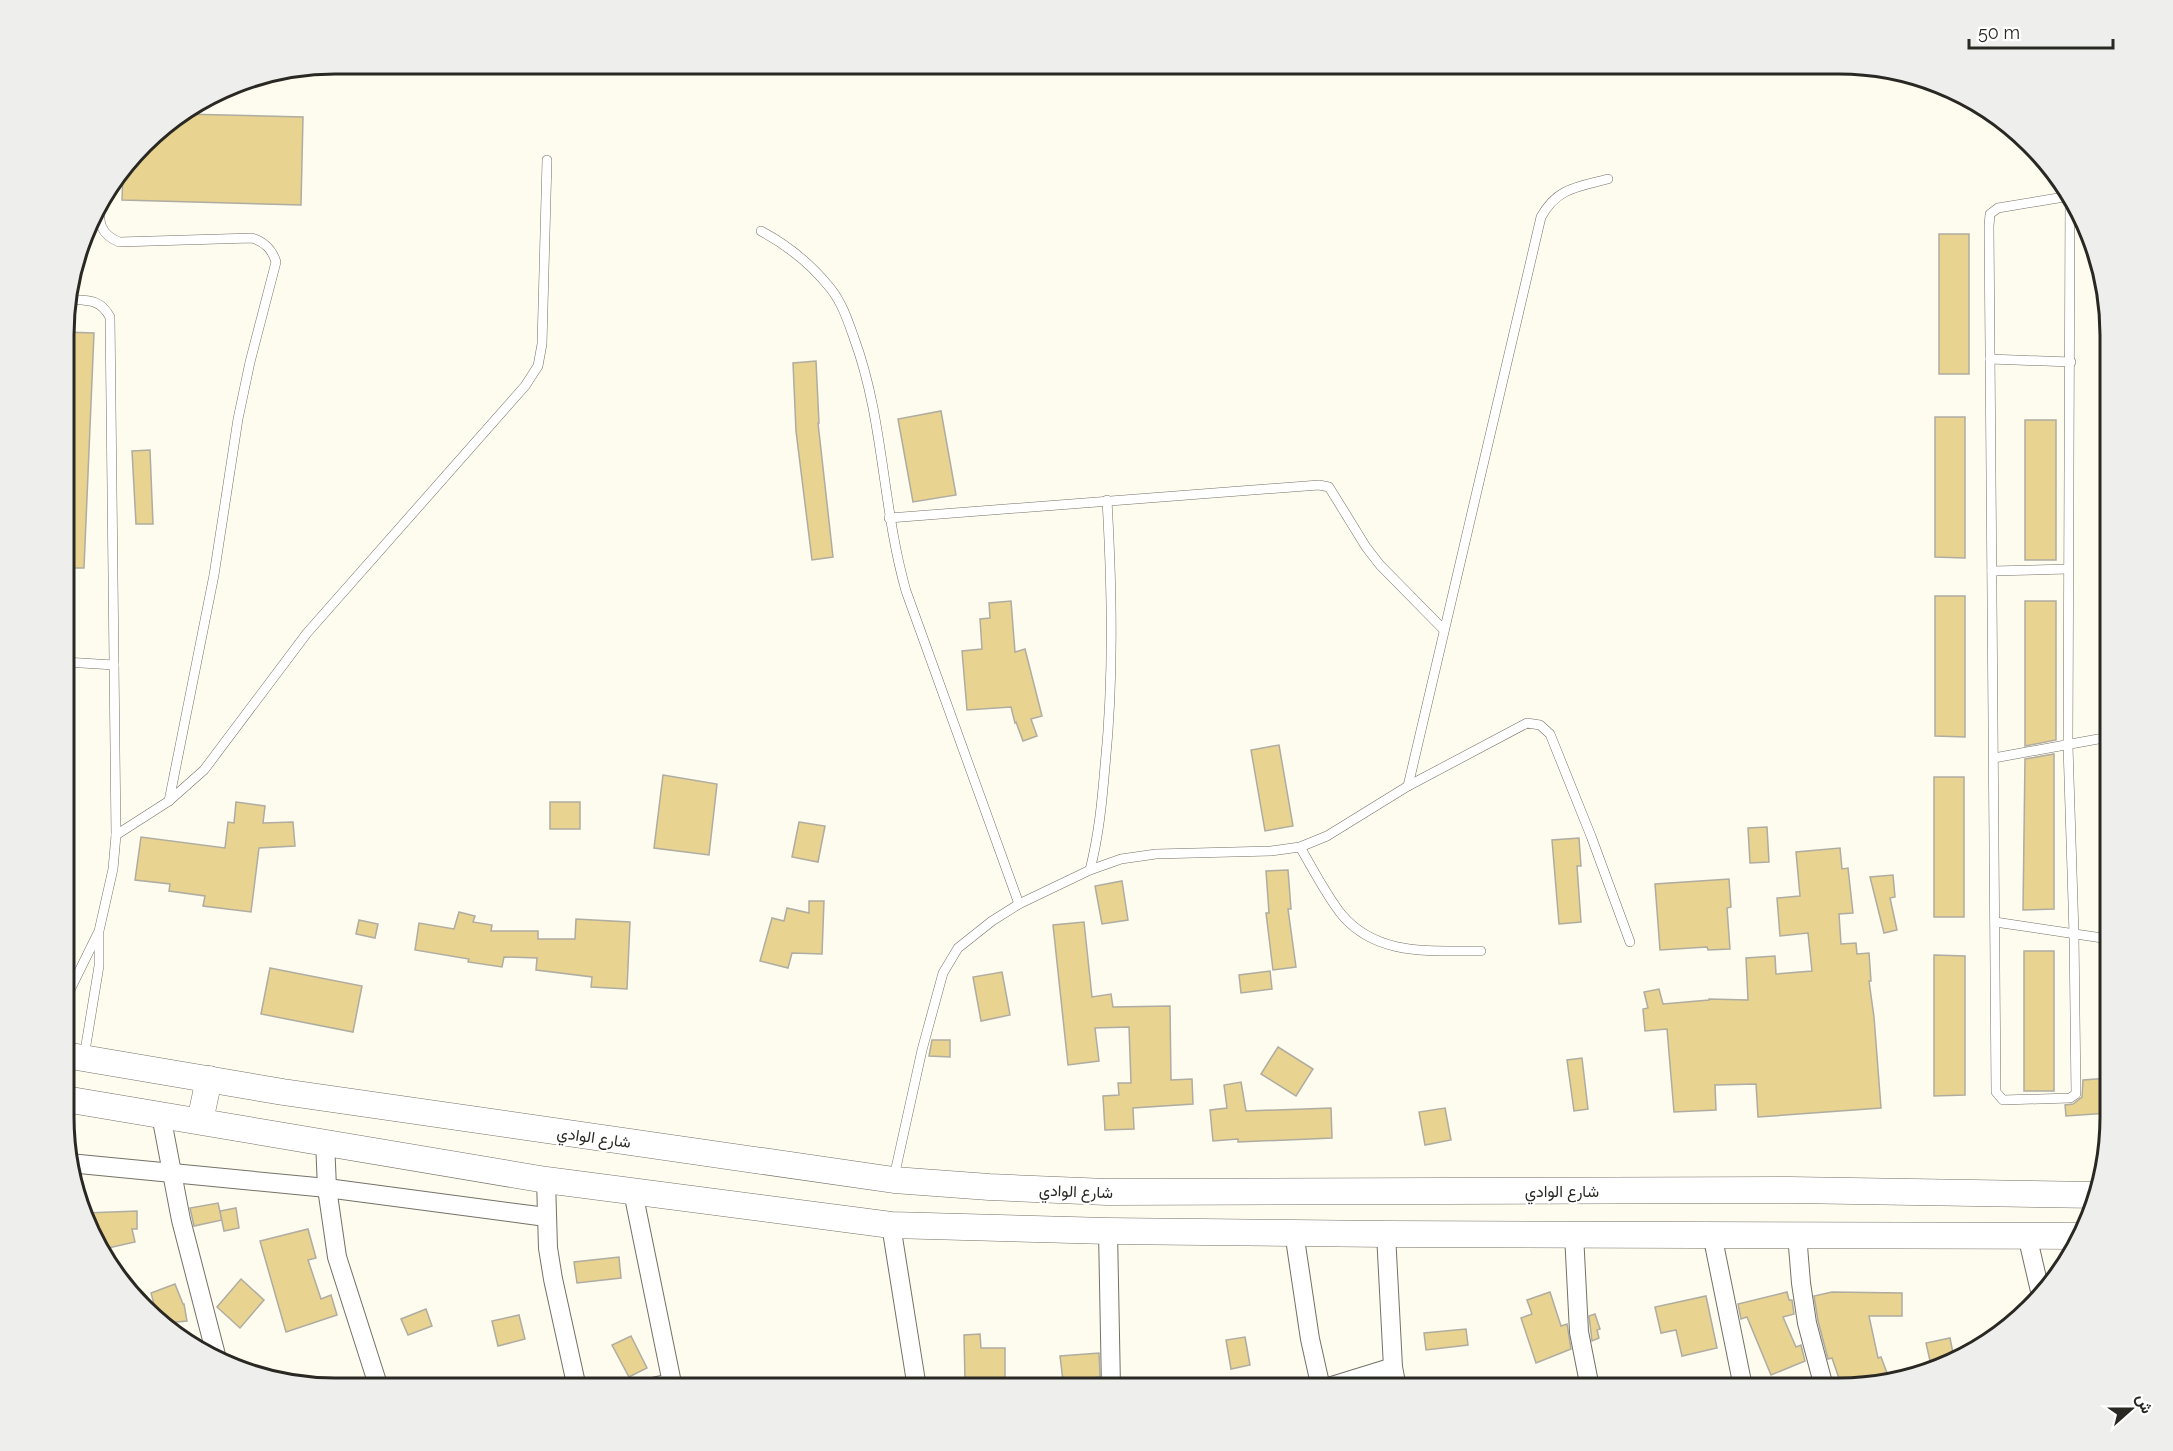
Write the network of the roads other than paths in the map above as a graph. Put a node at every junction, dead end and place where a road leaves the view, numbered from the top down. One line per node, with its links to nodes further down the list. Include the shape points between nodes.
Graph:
1 (547, 160): 21 (lane, via 542,344 538,366 525,386 307,633 210,763)
2 (1608, 179): 14 (lane, via 1558,196 1541,217)
3 (2061, 197): 8 (lane, via 1998,208 1990,214)
4 (2070, 214): 9 (lane)
5 (100, 219): 21 (lane, via 109,238 119,242 252,238 266,244 276,262 238,419 214,575)
6 (761, 231): 11 (lane, via 806,263 831,289 844,310 872,395)
7 (76, 300): 16 (lane, via 97,302 110,317)
8 (1990, 359): 9 (lane); 13 (lane)
9 (2071, 362): 12 (lane)
10 (1107, 500): 11 (lane); 14 (lane, via 1329,487 1380,565); 24 (lane, via 1112,627 1110,703 1099,836)
11 (889, 518): 25 (lane, via 906,591)
12 (2068, 568): 13 (lane); 18 (lane)
13 (1992, 571): 19 (lane)
14 (1444, 630): 20 (lane)
15 (74, 663): 16 (lane)
16 (114, 665): 22 (lane)
17 (2100, 739): 18 (lane)
18 (2068, 746): 19 (lane); 28 (lane)
19 (1994, 758): 26 (lane)
20 (1408, 786): 23 (lane, via 1327,836); 30 (lane, via 1516,727 1527,723 1540,725 1550,734)
21 (170, 801): 22 (lane)
22 (116, 835): 27 (lane)
23 (1300, 848): 24 (lane, via 1156,854 1121,859); 31 (lane, via 1341,914 1359,931 1379,942 1407,949)
24 (1090, 870): 25 (lane)
25 (1019, 904): 44 (lane, via 958,948 943,973)
26 (1995, 922): 28 (lane); 28 (lane, via 1996,1092 2002,1100 2070,1098 2076,1094)
27 (99, 931): 32 (lane); 33 (lane, via 99,966)
28 (2074, 934): 29 (lane)
29 (2100, 938)
30 (1630, 942)
31 (1481, 951)
32 (74, 982)
33 (75, 1057): 34 (main road, شارع الوادي)
34 (209, 1079): 35 (main road, شارع الوادي); 38 (main road)
35 (283, 1092): 39 (main road); 44 (main road, شارع الوادي)
36 (74, 1100): 37 (main road)
37 (161, 1114): 38 (main road); 42 (street)
38 (200, 1121): 39 (main road)
39 (280, 1134): 40 (main road)
40 (325, 1141): 43 (main road); 45 (street)
41 (78, 1164): 42 (street)
42 (171, 1172): 45 (street); 59 (street)
43 (546, 1180): 46 (main road); 48 (street)
44 (894, 1180): 47 (main road, شارع الوادي, via 1107,1192 1791,1190)
45 (327, 1188): 48 (street); 61 (street, via 337,1257)
46 (633, 1192): 49 (main road); 63 (street)
47 (2088, 1195)
48 (546, 1217): 62 (street, via 556,1300)
49 (891, 1225): 50 (main road); 64 (street)
50 (1108, 1231): 51 (main road); 65 (street)
51 (1294, 1232): 52 (main road); 66 (street, via 1310,1339)
52 (1386, 1234): 53 (main road); 60 (street)
53 (1574, 1234): 54 (main road); 69 (street, via 1579,1332)
54 (1712, 1234): 55 (main road); 70 (street)
55 (1797, 1234): 56 (main road); 71 (street, via 1807,1323)
56 (2027, 1235): 57 (main road); 58 (street)
57 (2071, 1236)
58 (2039, 1285)
59 (214, 1348)
60 (1393, 1367): 67 (street); 68 (street)
61 (376, 1378)
62 (575, 1378)
63 (671, 1378)
64 (915, 1378)
65 (1112, 1378)
66 (1320, 1378)
67 (1356, 1378)
68 (1395, 1378)
69 (1588, 1378)
70 (1741, 1378)
71 (1821, 1378)

